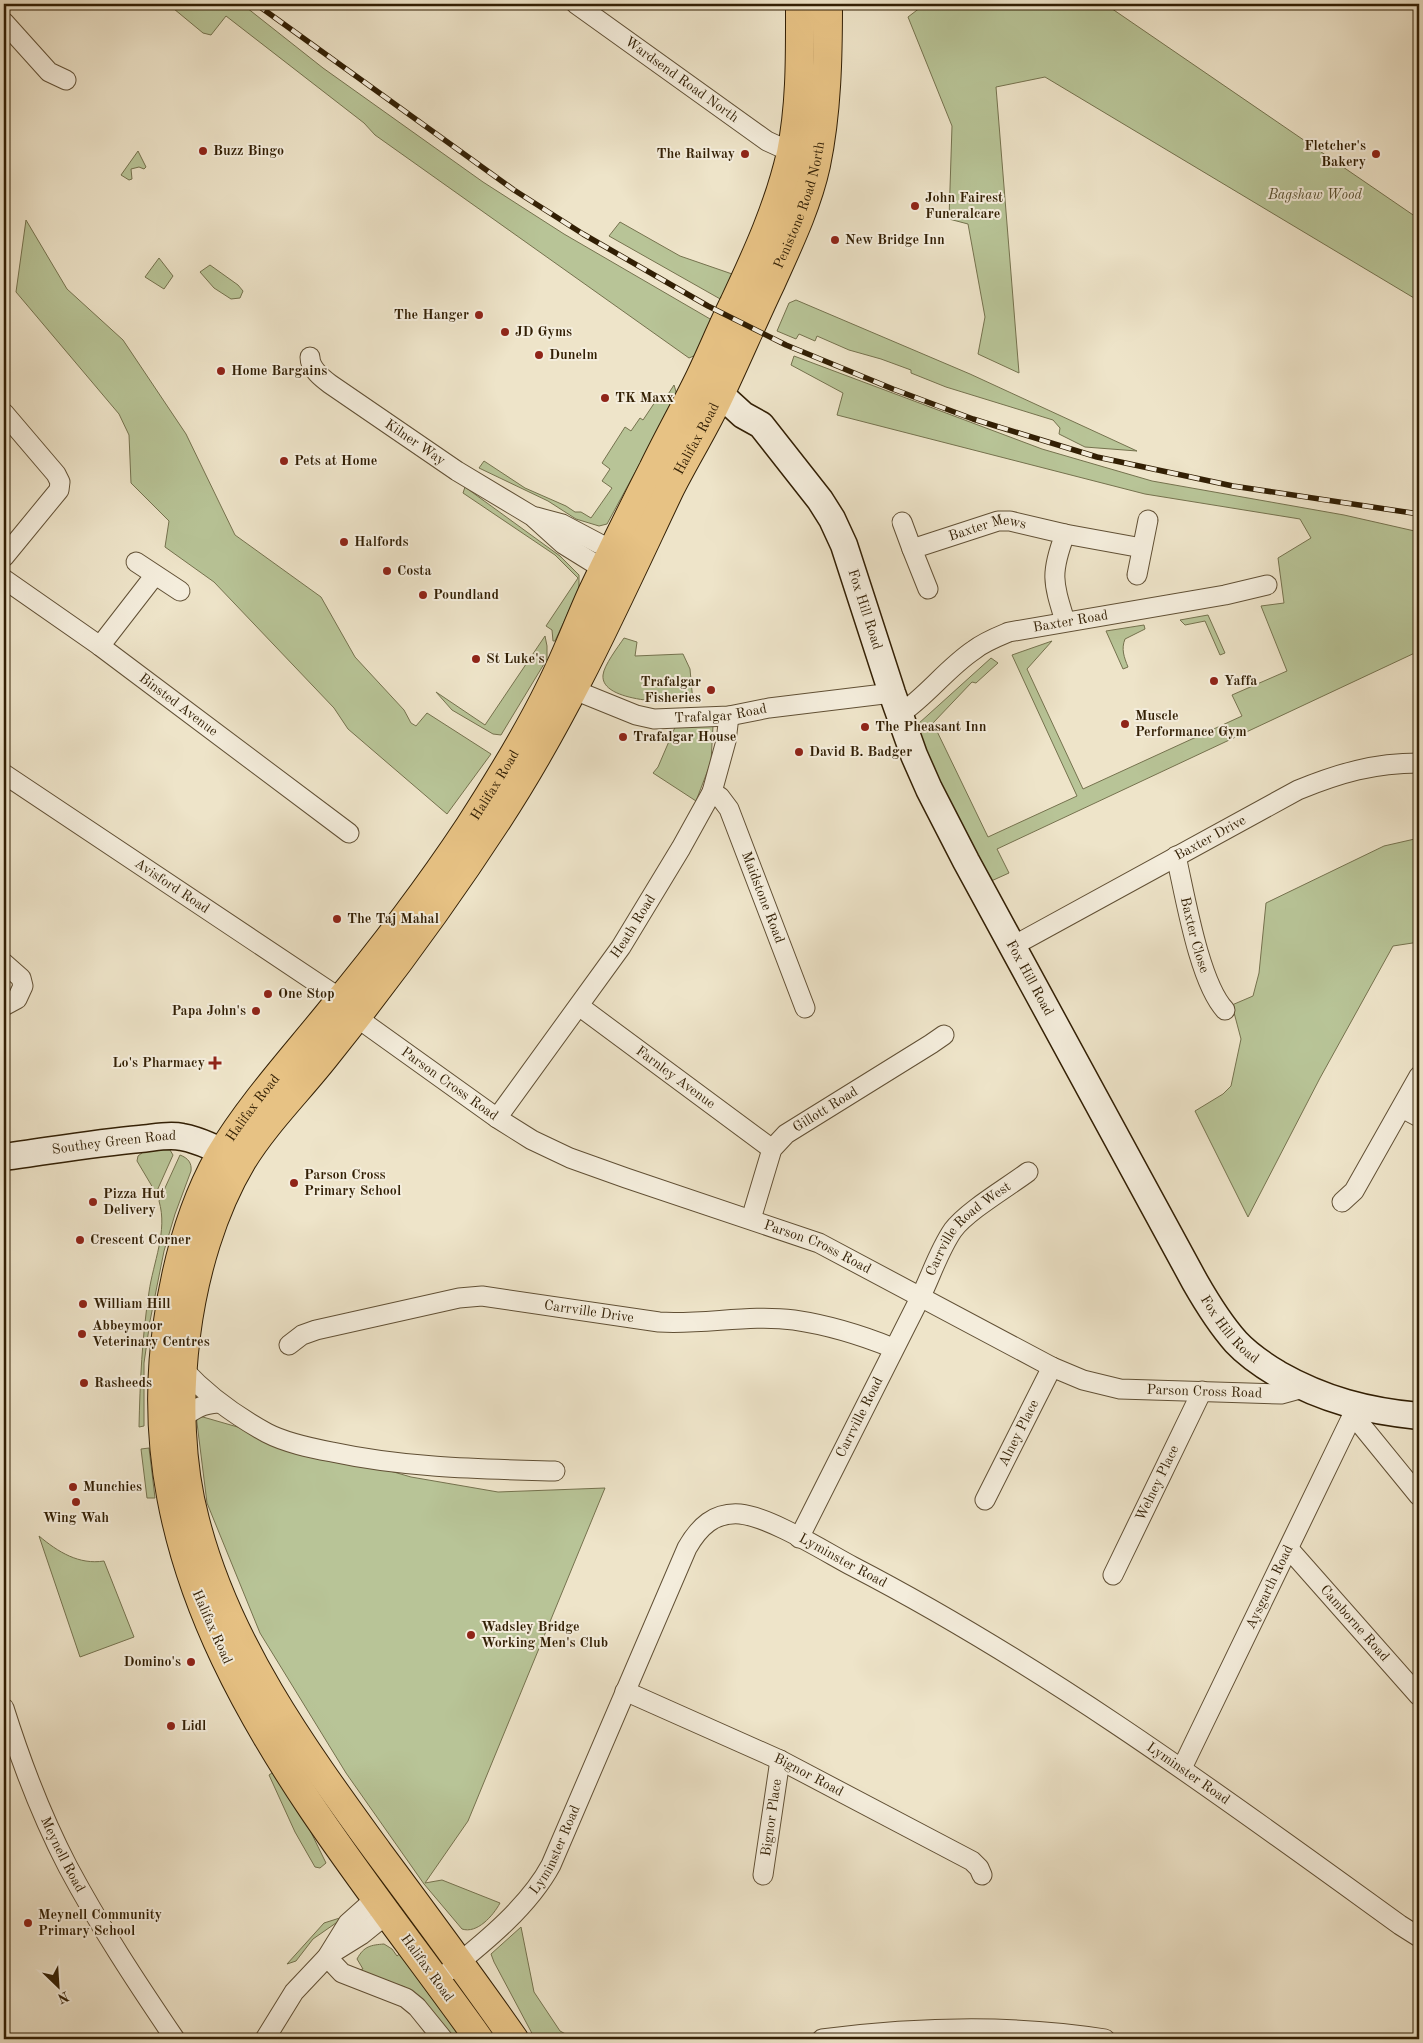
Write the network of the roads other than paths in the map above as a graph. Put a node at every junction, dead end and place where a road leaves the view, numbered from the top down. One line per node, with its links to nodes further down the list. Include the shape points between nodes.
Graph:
1 (576, 4): 7 (street, Wardsend Road North, via 767,141)
2 (800, 4): 7 (highway, Penistone Road North, via 797,114)
3 (828, 4): 6 (highway, Penistone Road North, via 824,117)
4 (4, 22): 5 (street, via 49,72)
5 (66, 80)
6 (820, 142): 7 (highway, via 803,154); 9 (highway, Penistone Road North, via 815,170 793,235)
7 (791, 152): 9 (highway, Penistone Road North)
8 (310, 357): 17 (street, Kilner Way, via 320,376 330,384 457,470 532,516 563,544 592,562)
9 (716, 382): 17 (highway, Halifax Road, via 628,517); 19 (highway, Halifax Road, via 681,468); 29 (street, Fox Hill Road, via 743,415 761,425 832,519 846,551)
10 (4, 413): 16 (street, via 60,482 59,490)
11 (1148, 520): 14 (street)
12 (902, 522): 15 (street)
13 (1065, 534): 14 (street, Baxter Mews); 15 (street, Baxter Mews, via 998,521); 26 (street, via 1056,557 1053,578)
14 (1142, 548): 20 (street)
15 (912, 549): 24 (street)
16 (4, 557)
17 (609, 559): 19 (highway, via 619,571); 28 (highway, Halifax Road)
18 (136, 562): 21 (street)
19 (631, 572): 28 (highway, Halifax Road)
20 (1136, 575)
21 (155, 576): 25 (street); 27 (street)
22 (4, 579): 27 (street, Binsted Avenue)
23 (1267, 585): 26 (street, Baxter Road, via 1226,595)
24 (928, 589)
25 (180, 590)
26 (1066, 621): 29 (street, Baxter Road, via 1009,632 992,639 973,650 916,703)
27 (100, 646): 34 (street, Binsted Avenue)
28 (564, 686): 30 (street, Trafalgar Road, via 654,719); 40 (highway, Halifax Road, via 498,819 430,917)
29 (896, 703): 30 (street, Trafalgar Road, via 769,708); 36 (street, Fox Hill Road, via 930,789)
30 (729, 716): 33 (street, Heath Road, via 725,749)
31 (1419, 764): 35 (street, Baxter Drive, via 1374,765 1336,775 1298,790)
32 (4, 774): 40 (street, Avisford Road)
33 (712, 792): 39 (street, Heath Road, via 620,947); 41 (street, Maidstone Road, via 729,808)
34 (349, 833)
35 (1176, 856): 36 (street, Baxter Drive); 42 (street, Baxter Close, via 1203,965)
36 (1013, 946): 59 (street, Fox Hill Road, via 1190,1274 1217,1318 1236,1343 1254,1359)
37 (4, 963): 38 (street, via 21,978 22,986 17,999)
38 (4, 1006)
39 (579, 1006): 47 (street, Heath Road); 48 (street, Farnley Avenue)
40 (348, 1008): 47 (street, Parson Cross Road); 50 (highway, Halifax Road, via 279,1112)
41 (806, 1008)
42 (1225, 1010)
43 (944, 1034): 48 (street, Gillott Road, via 786,1134)
44 (1419, 1076): 45 (street)
45 (1402, 1108): 46 (street); 52 (street, via 1354,1191)
46 (1419, 1117)
47 (497, 1118): 53 (street, Parson Cross Road, via 570,1158)
48 (772, 1149): 53 (street, Gillott Road)
49 (4, 1157): 50 (street, Southey Green Road, via 171,1136)
50 (232, 1157): 58 (highway, Halifax Road, via 192,1302); 79 (highway, Halifax Road, via 200,1198 173,1288 164,1348 163,1435 176,1523 194,1588 239,1688 282,1765)
51 (1028, 1172): 54 (street, Carrville Road West, via 955,1228)
52 (1342, 1202)
53 (752, 1219): 54 (street, Parson Cross Road, via 819,1243)
54 (921, 1297): 56 (street, Carrville Road); 57 (street, Parson Cross Road)
55 (289, 1346): 56 (street, Carrville Drive, via 302,1335 316,1330 459,1298 482,1296 659,1322 793,1320 864,1337)
56 (893, 1348): 68 (street, Carrville Road)
57 (1052, 1367): 60 (street, Parson Cross Road, via 1112,1388); 67 (street, Alney Place)
58 (183, 1369): 61 (street); 64 (highway, Halifax Road)
59 (1303, 1388): 60 (street, Parson Cross Road, via 1281,1394); 62 (street, Fox Hill Road)
60 (1202, 1391): 70 (street, Welney Place)
61 (218, 1402): 64 (street, via 194,1408); 65 (street, via 269,1434 365,1460 413,1466)
62 (1355, 1411): 63 (street, Fox Hill Road); 66 (street); 69 (street, Aysgarth Road)
63 (1419, 1416)
64 (181, 1419): 78 (highway, Halifax Road, via 194,1518 214,1581 237,1633 324,1778)
65 (555, 1470)
66 (1419, 1496)
67 (985, 1500)
68 (799, 1538): 71 (street, Lyminster Road, via 764,1521 738,1514 713,1518 702,1526 687,1548); 75 (street, Lyminster Road, via 953,1622 1064,1689)
69 (1289, 1549): 72 (street, Camborne Road); 75 (street, Aysgarth Road)
70 (1113, 1575)
71 (625, 1691): 74 (street, Bignor Road); 82 (street, Lyminster Road, via 543,1882)
72 (1419, 1696)
73 (4, 1708): 85 (street, Meynell Road, via 22,1760 67,1865 127,1968)
74 (780, 1760): 76 (street, Bignor Place); 77 (street, Bignor Road, via 972,1861)
75 (1182, 1768): 80 (street, Lyminster Road)
76 (763, 1875)
77 (982, 1876)
78 (405, 1888): 79 (highway, via 397,1905); 82 (highway, Halifax Road)
79 (382, 1906): 81 (street, via 361,1935); 83 (highway, Halifax Road)
80 (1419, 1937)
81 (327, 1956): 86 (street, via 294,1992); 87 (street, via 342,1973 406,1998 418,2007)
82 (460, 1962): 83 (street, Lyminster Road); 89 (highway, Halifax Road)
83 (437, 1980): 88 (highway, Halifax Road)
84 (1031, 2035): 90 (street, via 915,2030); 91 (street)
85 (175, 2039)
86 (265, 2039)
87 (443, 2039)
88 (479, 2039)
89 (514, 2039)
90 (822, 2039)
91 (1105, 2039)

